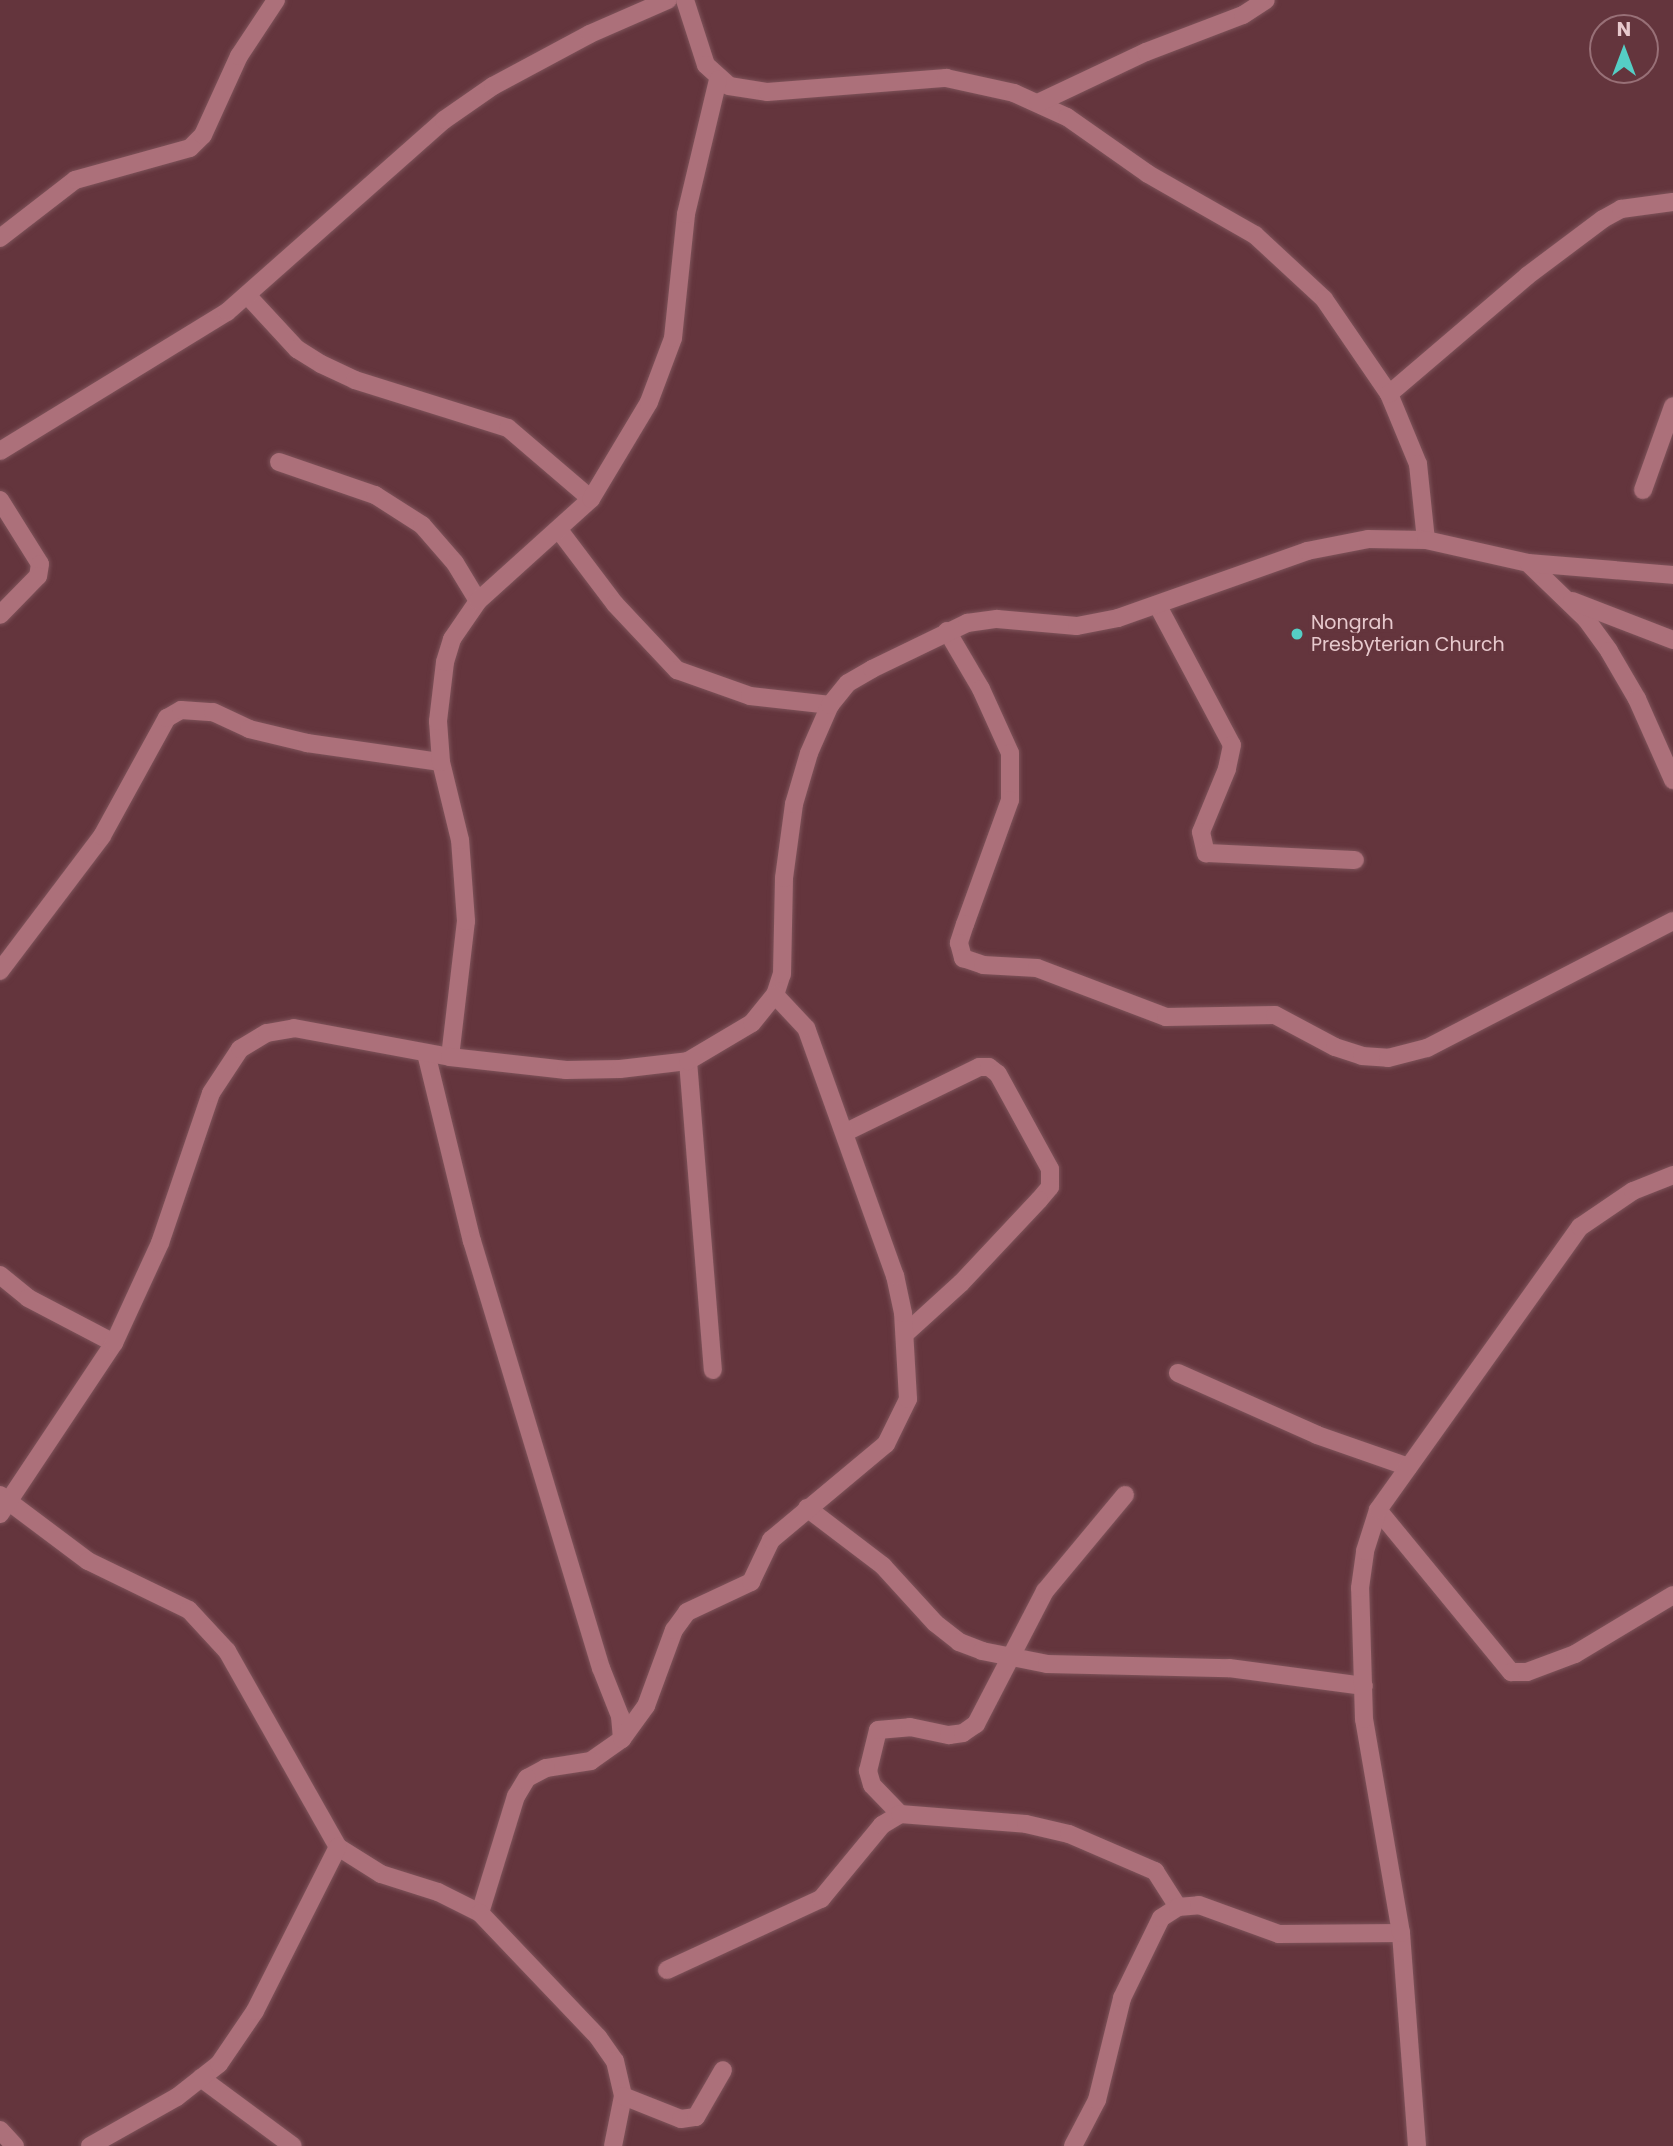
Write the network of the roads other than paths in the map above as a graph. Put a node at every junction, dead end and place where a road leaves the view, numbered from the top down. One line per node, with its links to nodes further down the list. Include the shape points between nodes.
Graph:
1 (276, 0): 8 (street, via 239,56 203,135 190,148 75,180)
2 (668, 0): 9 (street, via 537,60 444,120)
3 (685, 0): 5 (street, via 706,65)
4 (1266, 0): 6 (street, via 1243,16 1146,52)
5 (718, 80): 6 (street, via 741,90 767,92 946,78); 15 (street, via 687,214 673,338 665,366 623,449)
6 (1038, 103): 10 (street, via 1280,253 1324,299)
7 (1672, 203): 10 (street, via 1621,209 1603,219 1527,276)
8 (0, 238)
9 (247, 295): 12 (street, via 227,312); 15 (street, via 297,349 320,363 355,380 508,428)
10 (1389, 394): 18 (street, via 1418,464)
11 (1673, 406): 14 (street)
12 (0, 451)
13 (279, 461): 22 (street, via 375,495 422,525 455,563)
14 (1643, 490)
15 (591, 499): 17 (street)
16 (0, 500): 24 (street, via 40,564 38,576)
17 (559, 530): 22 (street); 27 (street, via 615,604 677,670 750,696)
18 (1426, 540): 19 (street); 23 (street, via 1335,544)
19 (1528, 563): 20 (street); 21 (street)
20 (1673, 575)
21 (1567, 599): 26 (street); 29 (street, via 1609,651 1637,699)
22 (478, 601): 28 (street, via 452,639 445,662 439,721)
23 (1158, 606): 25 (street, via 1077,626 997,619); 30 (street, via 1232,745 1201,832 1206,853)
24 (0, 615)
25 (947, 631): 27 (street, via 848,683); 31 (street, via 981,689 1010,763 1010,800 959,943 963,958 984,965 1037,968 1166,1017 1275,1015 1335,1047 1388,1058 1427,1048)
26 (1673, 640)
27 (830, 705): 33 (street, via 808,753 794,804 785,878 783,962)
28 (441, 762): 32 (street, via 307,743 249,729 213,712 181,710 167,718 102,836); 35 (street, via 460,840 465,899)
29 (1673, 780)
30 (1355, 860)
31 (1673, 921)
32 (0, 971)
33 (775, 995): 36 (street, via 737,1034); 37 (street, via 806,1028)
34 (426, 1053): 35 (street); 41 (street, via 293,1028 267,1033 240,1049 211,1093 160,1243); 52 (street, via 472,1241 601,1668 620,1716)
35 (450, 1057): 36 (street, via 566,1070)
36 (688, 1061): 42 (street)
37 (846, 1132): 40 (street, via 895,1276); 40 (street, via 979,1067 989,1067 998,1074 1050,1169 1050,1187 1045,1194 961,1283)
38 (1673, 1175): 44 (street, via 1633,1191 1580,1227)
39 (0, 1275): 41 (street, via 28,1298)
40 (905, 1334): 47 (street, via 908,1399 896,1431)
41 (114, 1343): 46 (street)
42 (713, 1370)
43 (1178, 1373): 44 (street, via 1317,1435)
44 (1409, 1467): 48 (street)
45 (1125, 1495): 50 (street, via 1053,1580)
46 (3, 1503): 54 (street, via 88,1561 189,1610 208,1628 248,1686)
47 (807, 1508): 50 (street, via 874,1559 959,1642); 52 (street, via 771,1540 758,1572 743,1590 687,1612 674,1630 646,1706)
48 (1378, 1510): 49 (street, via 1466,1613 1503,1665 1517,1674 1607,1638); 51 (street, via 1360,1588)
49 (1673, 1595)
50 (1011, 1660): 51 (street, via 1229,1668); 53 (street, via 976,1724 963,1733 909,1727 877,1730 867,1771 872,1785)
51 (1363, 1686): 57 (street, via 1364,1719)
52 (622, 1739): 56 (street, via 591,1761 547,1768 527,1778 516,1796)
53 (900, 1814): 55 (street, via 1026,1824 1069,1834 1155,1871); 58 (street, via 882,1825 821,1899)
54 (338, 1847): 56 (street, via 381,1874 438,1892); 60 (street, via 255,2011 219,2064)
55 (1178, 1907): 57 (street, via 1199,1905 1279,1934); 67 (street, via 1161,1918 1122,1998 1097,2100)
56 (480, 1913): 61 (street, via 598,2037 615,2061)
57 (1401, 1933): 68 (street)
58 (667, 1970)
59 (723, 2070): 61 (street, via 696,2117 681,2119)
60 (201, 2078): 64 (street, via 177,2097); 65 (street)
61 (623, 2096): 66 (street)
62 (0, 2130): 63 (street)
63 (15, 2146)
64 (90, 2146)
65 (293, 2146)
66 (613, 2146)
67 (1073, 2146)
68 (1417, 2146)

